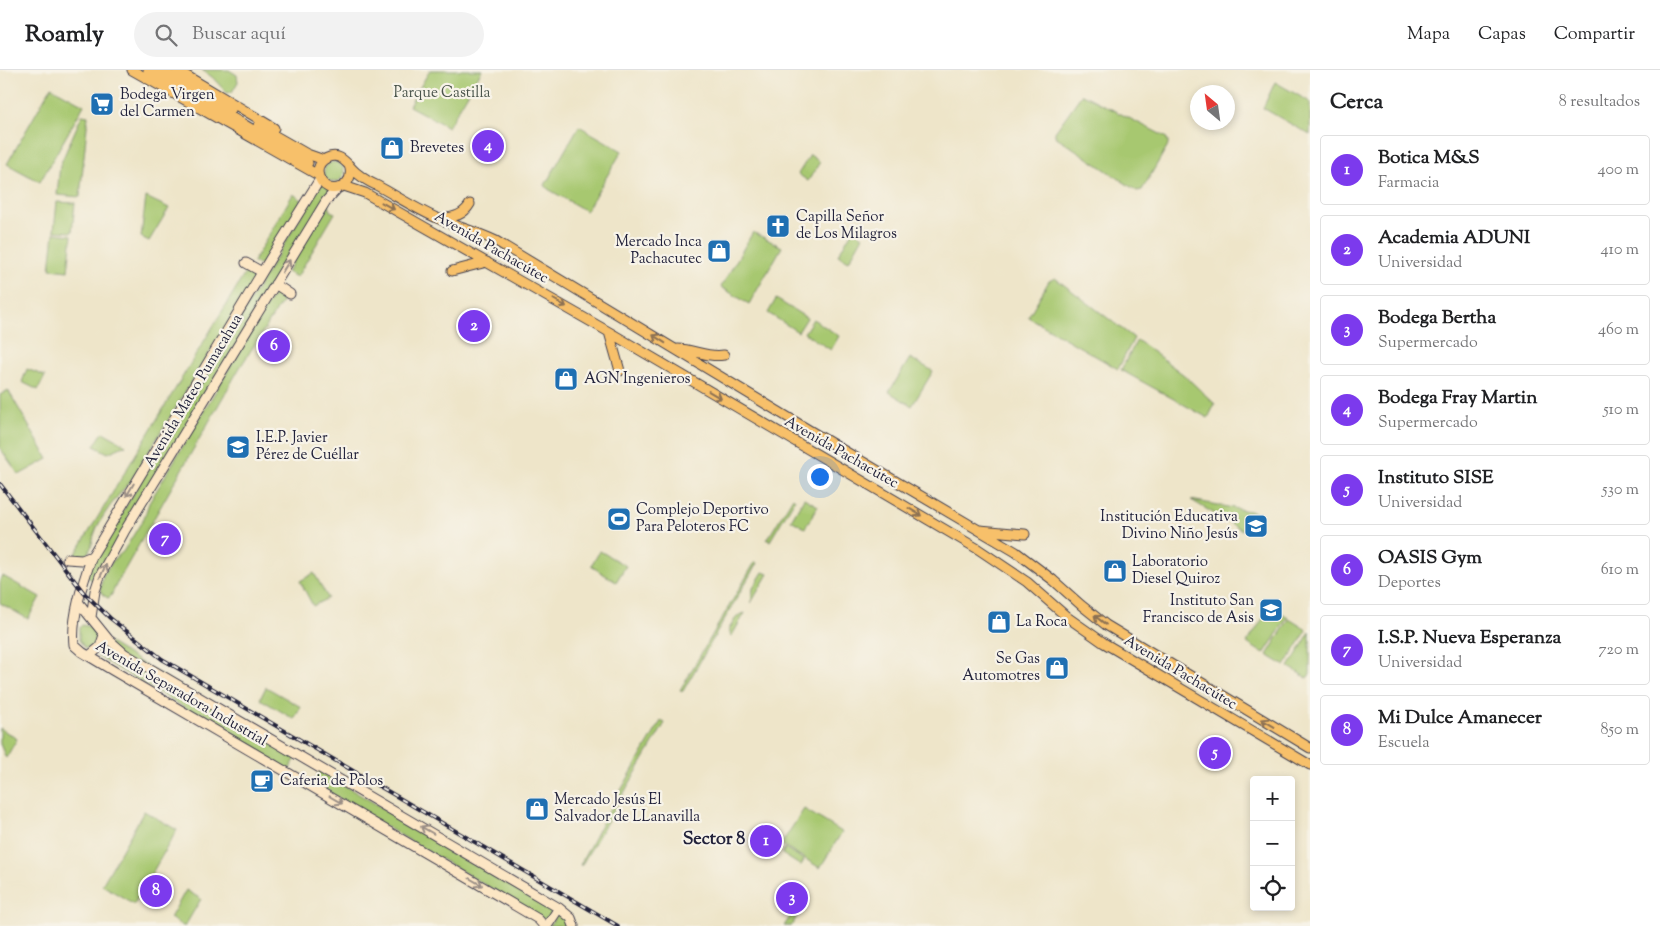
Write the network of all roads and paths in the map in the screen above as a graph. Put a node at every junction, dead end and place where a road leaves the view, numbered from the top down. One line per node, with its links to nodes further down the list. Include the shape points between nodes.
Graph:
1 (132, 70): 7 (main road)
2 (148, 70): 7 (main road, via 303,159)
3 (161, 70): 5 (main road, via 307,154)
4 (177, 70): 5 (main road)
5 (325, 159): 6 (main road, via 339,157); 7 (main road)
6 (349, 165): 8 (main road, via 351,175); 10 (main road, Avenida Pachacútec, via 370,182)
7 (319, 175): 8 (main road, via 325,186); 14 (main road, Avenida Mateo Pumacahua)
8 (341, 187): 11 (main road, Avenida Pachacútec, one-way to 11, via 365,193); 15 (main road, Avenida Mateo Pumacahua, one-way to 8, via 326,201)
9 (470, 204): 10 (main road, via 462,213)
10 (439, 219): 18 (main road, Avenida Pachacútec, one-way to 10, via 496,241)
11 (488, 262): 13 (main road); 17 (main road, Avenida Pachacútec, one-way to 17)
12 (246, 263): 14 (main road)
13 (452, 271)
14 (262, 272): 23 (main road, Avenida Mateo Pumacahua)
15 (275, 284): 16 (main road); 24 (main road, Avenida Mateo Pumacahua)
16 (290, 294)
17 (609, 332): 20 (main road); 22 (main road, Avenida Pachacútec, one-way to 22)
18 (675, 349): 19 (main road, via 711,356); 21 (main road, Avenida Pachacútec)
19 (724, 355)
20 (620, 371)
21 (809, 430): 22 (main road, via 802,435); 25 (main road, Avenida Pachacútec)
22 (800, 444): 27 (main road, Avenida Pachacútec, one-way to 27)
23 (147, 462): 24 (main road); 29 (main road, Avenida Mateo Pumacahua, one-way to 29)
24 (162, 470): 32 (main road, Avenida Mateo Pumacahua, one-way to 24, via 100,576)
25 (964, 522): 26 (main road, Avenida Pachacútec); 27 (main road, via 963,530)
26 (977, 529): 28 (main road); 37 (main road, Avenida Pachacútec, one-way to 26, via 1106,625 1016,552)
27 (953, 534): 38 (main road, Avenida Pachacútec, via 1027,582 1092,635)
28 (1025, 534)
29 (92, 556): 30 (main road, via 82,560); 31 (main road, Avenida Mateo Pumacahua)
30 (67, 558)
31 (79, 604): 32 (main road, Avenida Separadora Industrial); 33 (main road, Avenida Separadora Industrial)
32 (91, 617): 34 (main road, Avenida Separadora Industrial)
33 (74, 624): 34 (main road, via 85,621); 36 (main road, Avenida Separadora Industrial, via 74,645)
34 (97, 626): 35 (main road, Avenida Separadora Industrial)
35 (104, 635): 36 (main road, via 100,647); 41 (main road, Avenida Separadora Industrial, one-way to 35, via 140,663)
36 (89, 656): 42 (main road, Avenida Separadora Industrial, one-way to 42)
37 (1222, 694): 38 (main road, via 1213,699); 39 (main road, Avenida Pachacútec, one-way to 37)
38 (1213, 708): 40 (main road, Avenida Pachacútec)
39 (1310, 748)
40 (1310, 765)
41 (559, 908): 42 (main road, Avenida Separadora Industrial); 43 (main road, Avenida Separadora Industrial, via 571,918)
42 (546, 926)
43 (574, 926)

